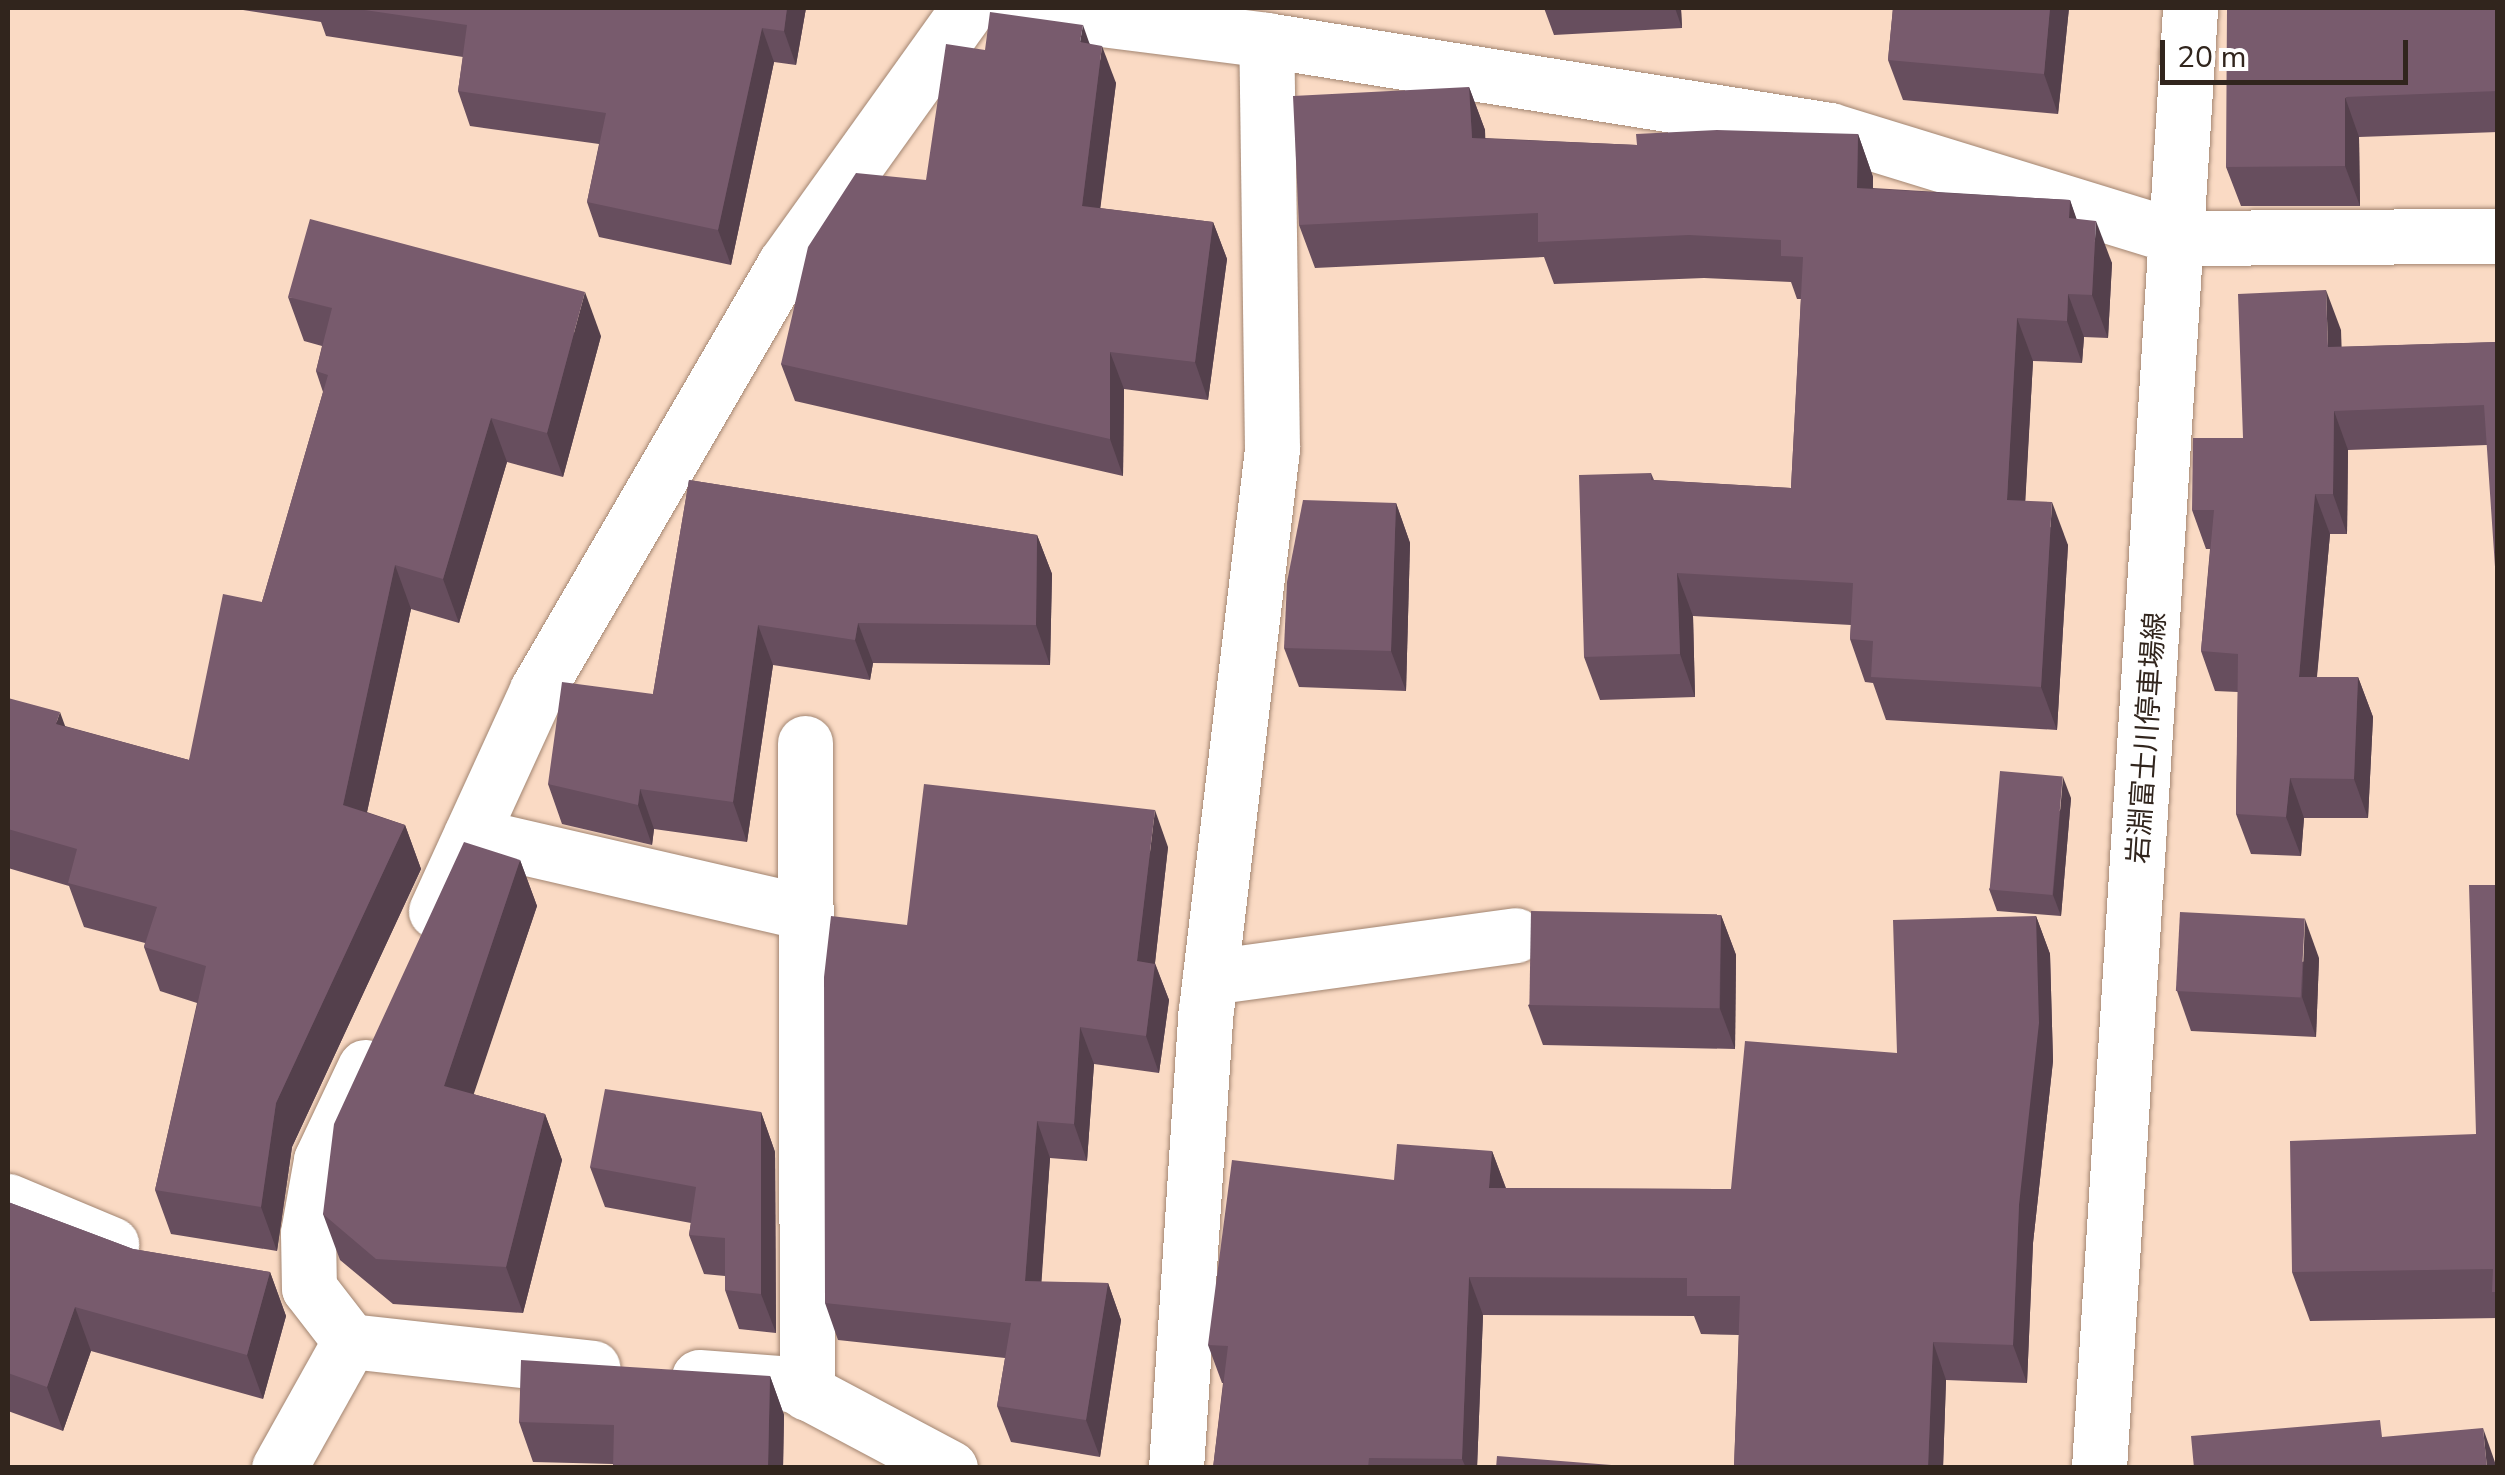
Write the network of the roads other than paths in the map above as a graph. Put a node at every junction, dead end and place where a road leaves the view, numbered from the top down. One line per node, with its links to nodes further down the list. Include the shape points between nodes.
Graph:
1 (968, 8): 8 (street, via 785,264 537,690)
2 (1014, 8): 4 (street)
3 (2190, 8): 6 (street, 岩淵富士川停車場線)
4 (1266, 40): 6 (street, via 1830,130); 12 (street, via 1272,449)
5 (2498, 236): 6 (street)
6 (2180, 238): 23 (street, 岩淵富士川停車場線)
7 (805, 743): 9 (street)
8 (471, 835): 9 (street); 11 (street)
9 (805, 912): 19 (street)
10 (1514, 935): 12 (street)
11 (413, 962)
12 (1210, 977): 22 (street)
13 (388, 1016): 17 (street, via 322,1160 308,1233)
14 (8, 1201): 15 (street)
15 (161, 1264)
16 (254, 1279): 17 (street)
17 (309, 1288): 18 (street)
18 (350, 1340): 19 (street, via 792,1384); 20 (street)
19 (807, 1393): 21 (street)
20 (279, 1468)
21 (950, 1468)
22 (1176, 1468)
23 (2099, 1468)

